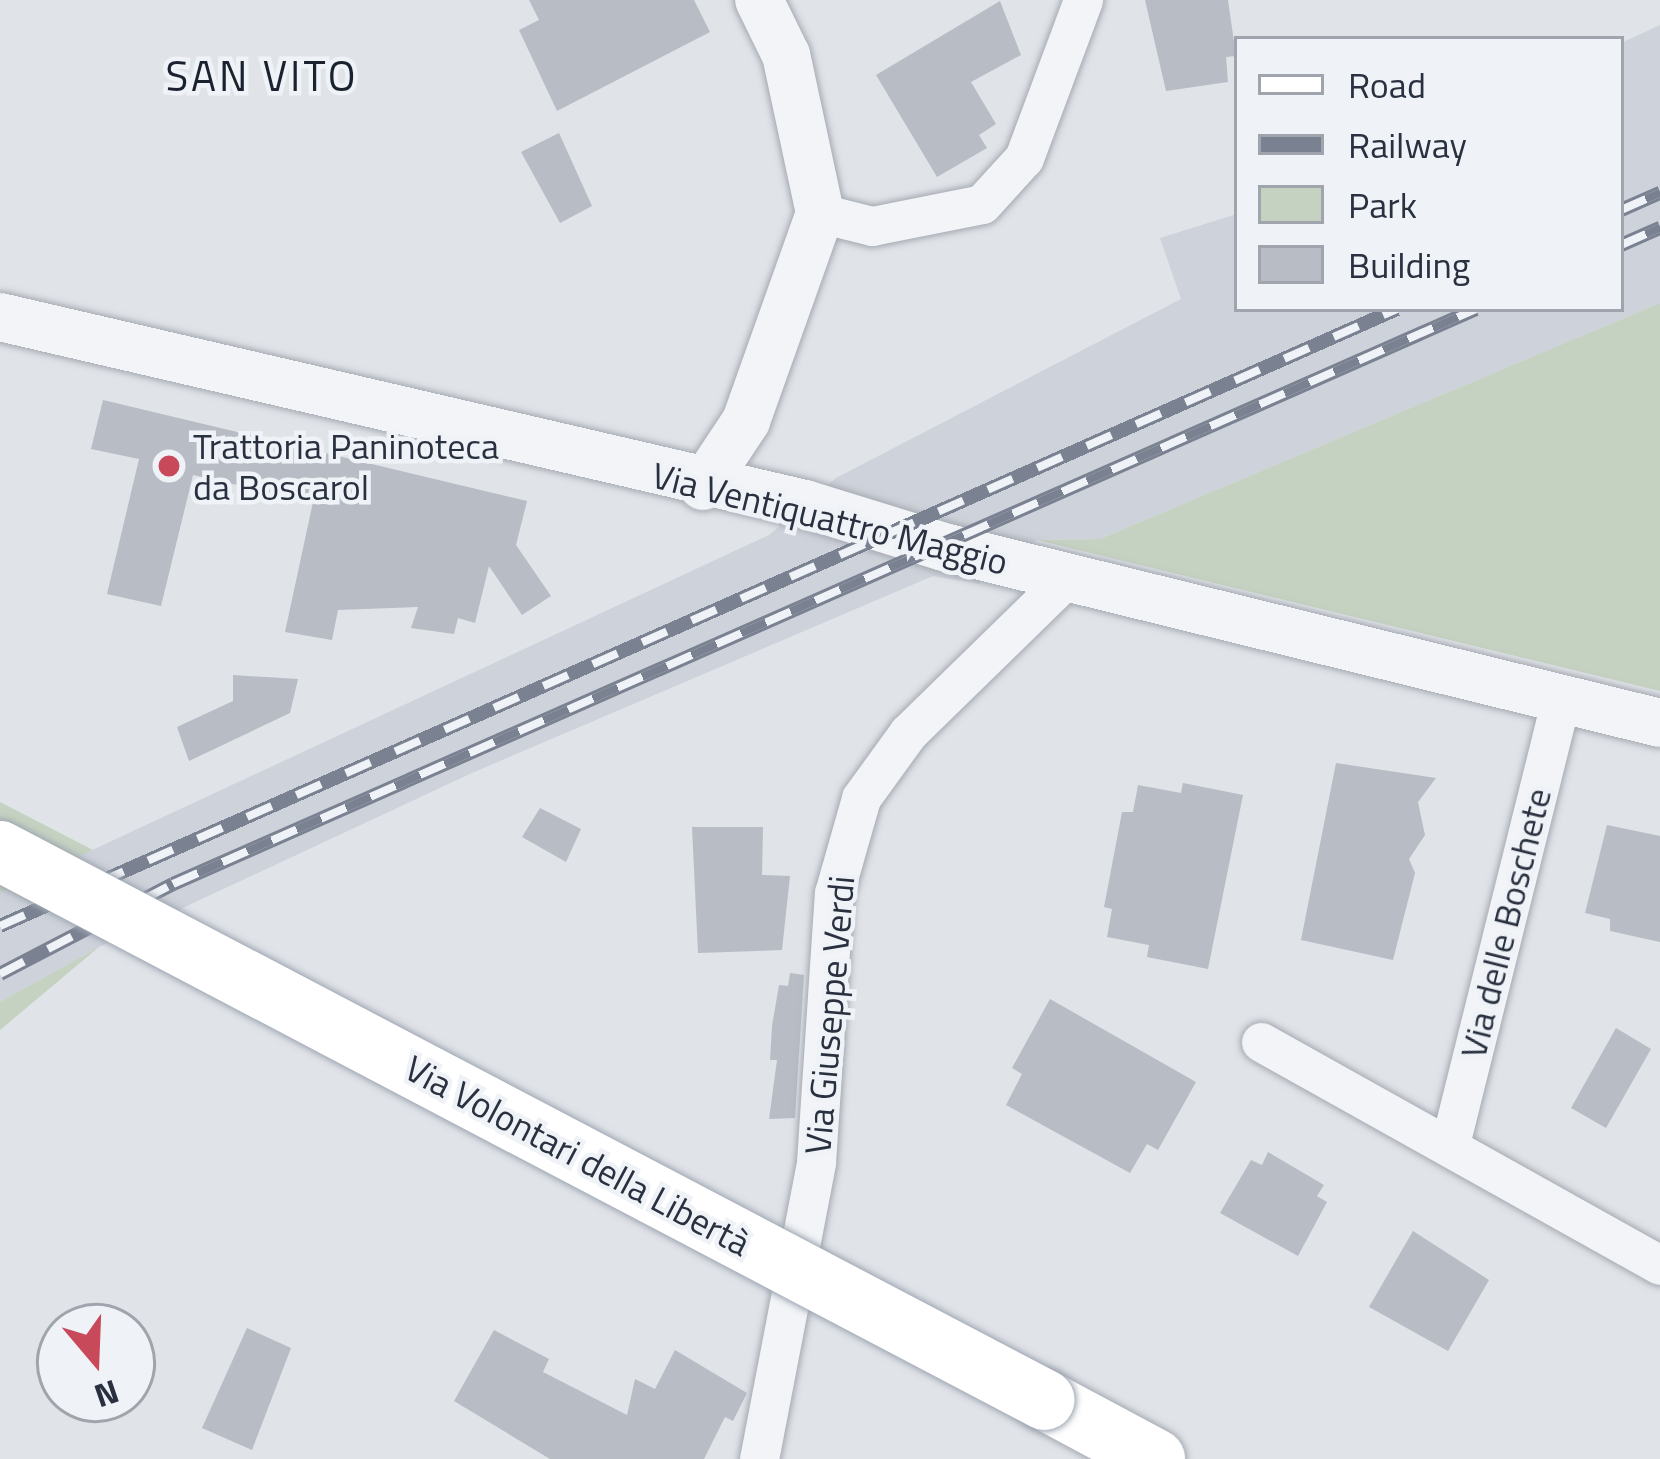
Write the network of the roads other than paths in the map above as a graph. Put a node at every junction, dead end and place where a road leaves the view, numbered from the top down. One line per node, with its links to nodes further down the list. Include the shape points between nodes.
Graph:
1 (759, 0): 3 (street, via 786,55)
2 (1084, 0): 3 (street, via 1024,158 982,204 872,226)
3 (820, 213): 5 (street, via 746,421)
4 (0, 317): 5 (street, Via Ventiquattro Maggio)
5 (704, 486): 6 (street, Via Ventiquattro Maggio, via 805,504)
6 (1068, 578): 7 (street, Via Ventiquattro Maggio); 13 (street, Via Giuseppe Verdi, via 908,733 861,798 834,893 816,1162)
7 (1560, 702): 8 (street, Via Ventiquattro Maggio); 11 (street, Via delle Boschete)
8 (1660, 723)
9 (0, 851): 14 (main road, Via Volontari della Libertà, bridge)
10 (1262, 1042): 11 (street)
11 (1450, 1144): 12 (street)
12 (1660, 1265)
13 (756, 1457)
14 (1155, 1459)

